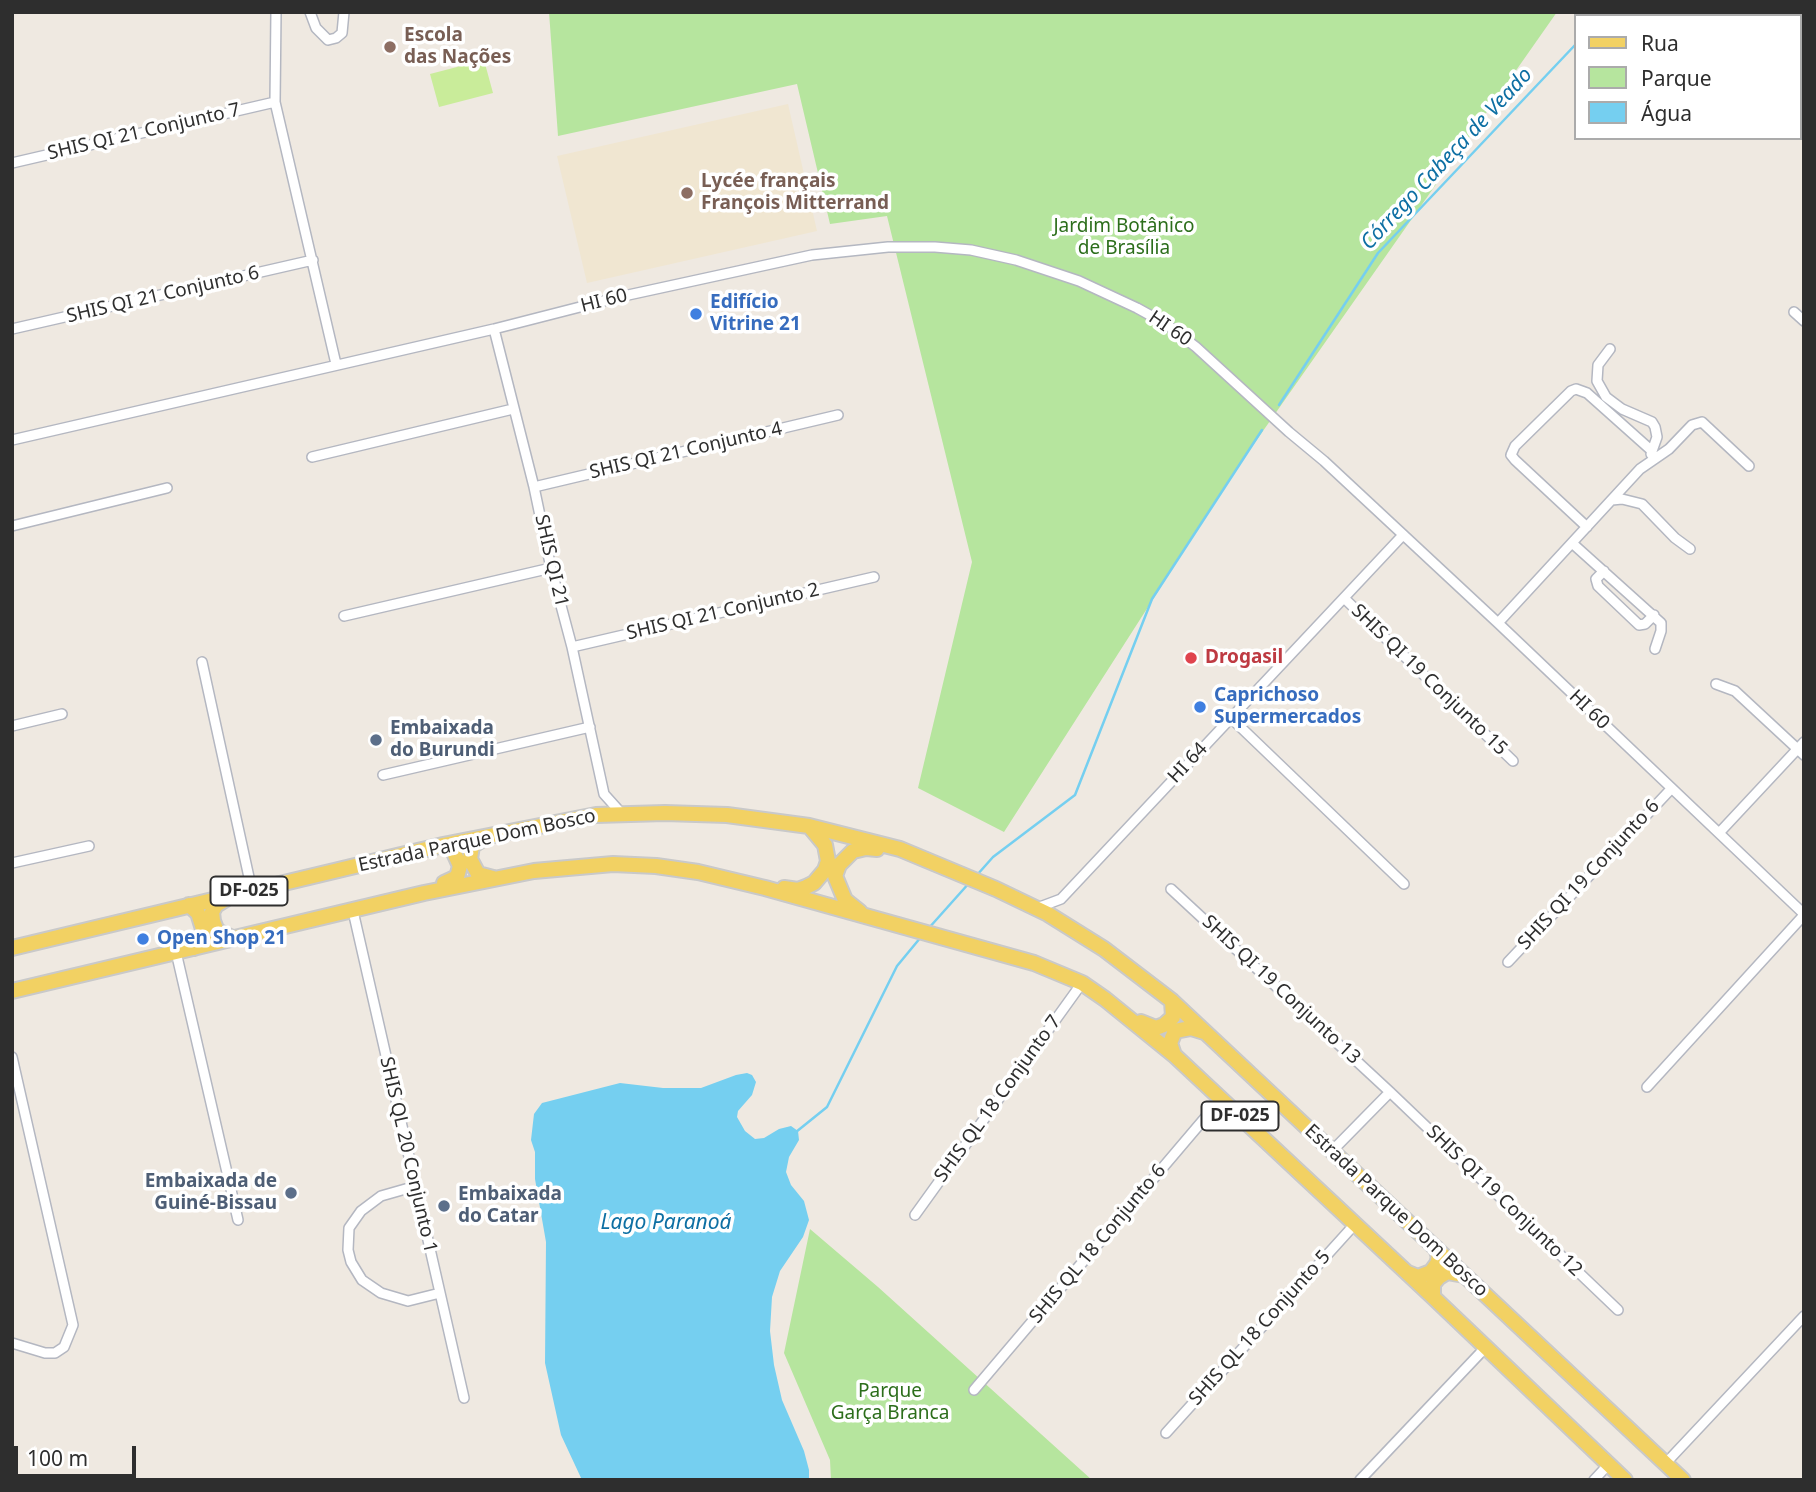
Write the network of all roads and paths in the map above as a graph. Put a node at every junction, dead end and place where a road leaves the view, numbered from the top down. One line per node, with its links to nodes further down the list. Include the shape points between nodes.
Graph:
1 (276, 12): 4 (street)
2 (310, 12): 3 (street, via 320,34 333,40 342,33)
3 (344, 12)
4 (275, 102): 5 (street, SHIS QI 21 Conjunto 7); 6 (street)
5 (12, 163)
6 (313, 260): 9 (street, SHIS QI 21 Conjunto 6); 12 (street)
7 (1794, 312): 8 (street)
8 (1804, 321)
9 (12, 329)
10 (494, 329): 12 (street, HI 60); 13 (street, SHIS QI 21); 25 (street, HI 60, via 812,255 934,247 1005,257 1079,281 1166,324 1324,461)
11 (1610, 349): 16 (street, via 1598,365 1597,380 1614,404 1652,422 1657,437)
12 (336, 364): 15 (street, HI 60)
13 (513, 409): 17 (street); 20 (street, SHIS QI 21)
14 (838, 415): 20 (street, SHIS QI 21 Conjunto 4)
15 (12, 440)
16 (1652, 451): 18 (street); 24 (street, via 1587,393 1576,389 1515,446 1511,455 1515,460)
17 (312, 457)
18 (1649, 463): 19 (street, via 1699,422); 22 (street)
19 (1749, 466)
20 (534, 487): 28 (street, SHIS QI 21)
21 (167, 488): 23 (street)
22 (1612, 500): 24 (street); 27 (street, via 1642,504)
23 (12, 526)
24 (1587, 527): 26 (street)
25 (1402, 536): 32 (street, HI 64); 36 (street, HI 60)
26 (1572, 543): 29 (street); 36 (street)
27 (1690, 550)
28 (551, 568): 35 (street); 37 (street, SHIS QI 21)
29 (1604, 571): 31 (street); 33 (street, via 1597,584)
30 (874, 578): 37 (street, SHIS QI 21 Conjunto 2)
31 (1633, 596): 33 (street); 34 (street)
32 (1345, 599): 42 (street, HI 64); 46 (street, SHIS QI 19 Conjunto 15)
33 (1622, 608): 34 (street, via 1641,626)
34 (1654, 615): 38 (street, via 1662,627)
35 (344, 616)
36 (1498, 623): 48 (street, HI 60)
37 (572, 647): 44 (street, SHIS QI 21)
38 (1655, 649)
39 (202, 662): 63 (street)
40 (1716, 684): 45 (street, via 1735,691)
41 (62, 714): 43 (street)
42 (1231, 718): 60 (street); 65 (street, HI 64)
43 (12, 726)
44 (590, 727): 47 (street); 49 (street, SHIS QI 21)
45 (1802, 749): 53 (street)
46 (1513, 761)
47 (383, 775)
48 (1671, 789): 53 (street, HI 60); 76 (street, SHIS QI 19 Conjunto 6)
49 (604, 794): 50 (street); 51 (street)
50 (622, 814): 51 (main road, Estrada Parque Dom Bosco / DF-025); 52 (main road, Estrada Parque Dom Bosco / DF-025, via 727,815)
51 (596, 815): 54 (main road, Estrada Parque Dom Bosco / DF-025)
52 (809, 826): 57 (main road, Estrada Parque Dom Bosco / DF-025); 61 (main road, via 820,836 827,855 822,876 798,890)
53 (1719, 833): 69 (street, HI 60)
54 (486, 835): 55 (main road, Estrada Parque Dom Bosco / DF-025); 59 (main road, via 471,846 470,859 478,874)
55 (443, 845): 63 (main road, Estrada Parque Dom Bosco / DF-025); 64 (main road, via 455,851 460,872 454,880)
56 (89, 846): 58 (street)
57 (900, 849): 67 (main road, Estrada Parque Dom Bosco / DF-025); 70 (main road, via 853,851 839,865 835,876 845,900)
58 (12, 863)
59 (494, 878): 61 (main road, Estrada Parque Dom Bosco / DF-025, via 632,864 698,872); 64 (main road, Estrada Parque Dom Bosco / DF-025)
60 (1404, 884)
61 (765, 888): 70 (main road, Estrada Parque Dom Bosco / DF-025)
62 (1171, 889): 85 (street, SHIS QI 19 Conjunto 13)
63 (248, 892): 66 (main road, Estrada Parque Dom Bosco / DF-025); 72 (main road, via 228,898 212,912 217,931)
64 (424, 893): 68 (main road, Estrada Parque Dom Bosco / DF-025)
65 (1061, 899): 67 (street, HI 64); 71 (street)
66 (189, 905): 73 (main road, Estrada Parque Dom Bosco / DF-025); 74 (main road, via 204,929)
67 (1037, 908): 71 (main road, Estrada Parque Dom Bosco / DF-025)
68 (353, 911): 72 (main road, Estrada Parque Dom Bosco / DF-025); 88 (street, SHIS QL 20 Conjunto 1)
69 (1804, 914): 84 (street)
70 (868, 917): 77 (main road, Estrada Parque Dom Bosco / DF-025, via 1034,963)
71 (1061, 921): 79 (main road, Estrada Parque Dom Bosco / DF-025)
72 (232, 938): 74 (main road, Estrada Parque Dom Bosco / DF-025)
73 (12, 948)
74 (194, 948): 75 (main road, Estrada Parque Dom Bosco / DF-025)
75 (176, 953): 78 (main road, Estrada Parque Dom Bosco / DF-025); 90 (street)
76 (1508, 962)
77 (1082, 983): 80 (main road, Estrada Parque Dom Bosco / DF-025); 89 (street, SHIS QL 18 Conjunto 7)
78 (12, 991)
79 (1172, 1001): 80 (main road, via 1172,1017 1160,1027); 81 (main road, Estrada Parque Dom Bosco / DF-025)
80 (1122, 1012): 82 (main road, Estrada Parque Dom Bosco / DF-025)
81 (1206, 1032): 82 (main road, via 1191,1028 1175,1031 1170,1043); 87 (main road, Estrada Parque Dom Bosco / DF-025)
82 (1174, 1055): 86 (main road, Estrada Parque Dom Bosco / DF-025)
83 (12, 1057): 99 (street, via 74,1325 64,1347 55,1353)
84 (1647, 1087)
85 (1390, 1092): 87 (street); 97 (street, SHIS QI 19 Conjunto 12)
86 (1221, 1099): 91 (main road, Estrada Parque Dom Bosco / DF-025); 101 (street, SHIS QL 18 Conjunto 6)
87 (1332, 1151): 92 (main road, Estrada Parque Dom Bosco / DF-025)
88 (416, 1186): 95 (street, SHIS QL 20 Conjunto 1); 95 (street, via 381,1196 361,1211 348,1228 348,1250 362,1280 382,1293 408,1301)
89 (915, 1215)
90 (238, 1220)
91 (1355, 1224): 93 (main road, Estrada Parque Dom Bosco / DF-025); 103 (street, SHIS QL 18 Conjunto 5)
92 (1436, 1248): 93 (main road, via 1439,1257 1431,1272 1418,1278); 94 (main road, Estrada Parque Dom Bosco / DF-025)
93 (1407, 1272): 96 (main road, Estrada Parque Dom Bosco / DF-025)
94 (1465, 1275): 96 (main road, via 1447,1272 1439,1277 1433,1284); 104 (main road, Estrada Parque Dom Bosco / DF-025)
95 (440, 1293): 102 (street, SHIS QL 20 Conjunto 1)
96 (1433, 1297): 100 (main road, Estrada Parque Dom Bosco / DF-025)
97 (1618, 1310)
98 (1804, 1316): 104 (street)
99 (12, 1343)
100 (1485, 1348): 105 (main road, Estrada Parque Dom Bosco / DF-025); 106 (street)
101 (974, 1390)
102 (464, 1398)
103 (1166, 1433)
104 (1665, 1464): 109 (main road, Estrada Parque Dom Bosco / DF-025)
105 (1608, 1465): 107 (street); 108 (main road, Estrada Parque Dom Bosco / DF-025)
106 (1360, 1480)
107 (1594, 1480)
108 (1625, 1480)
109 (1683, 1480)

